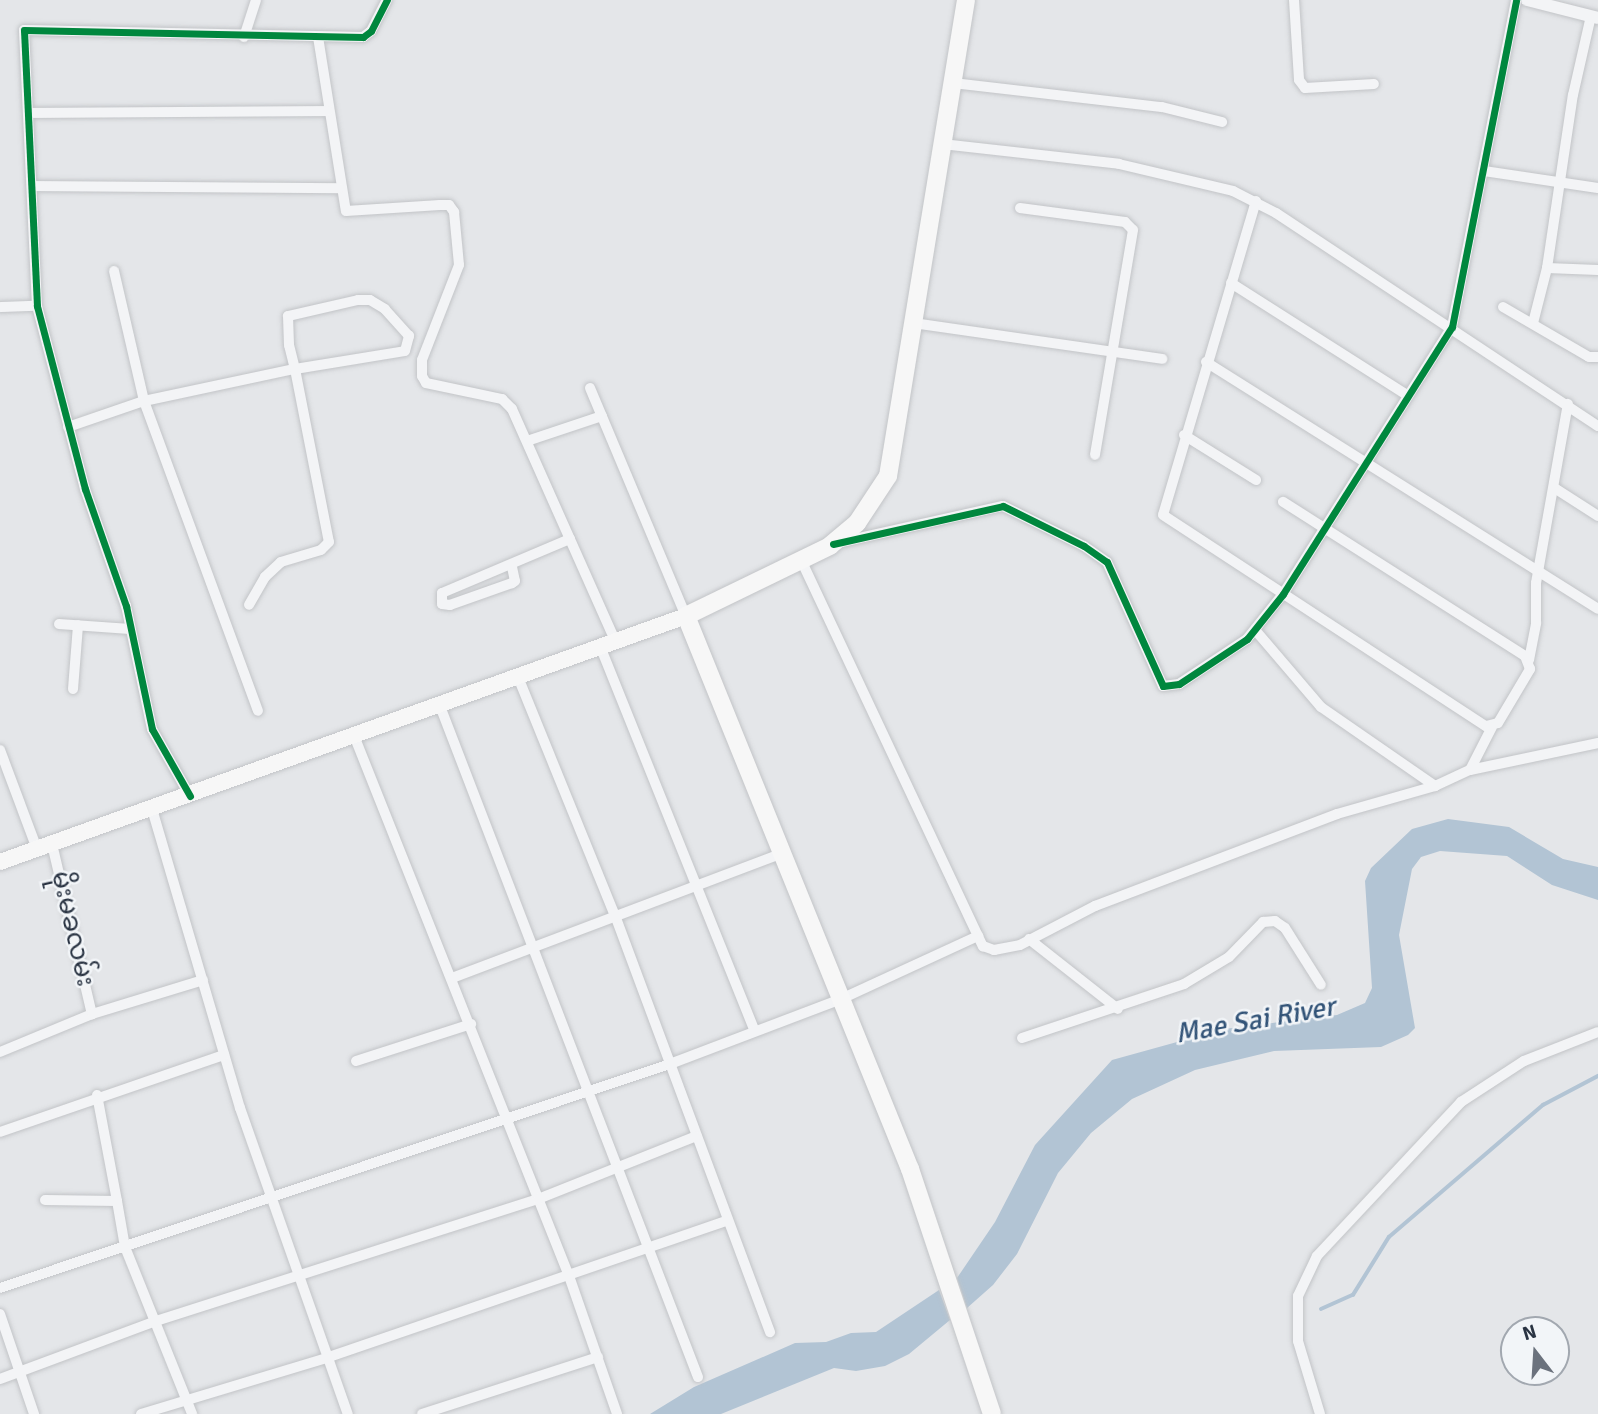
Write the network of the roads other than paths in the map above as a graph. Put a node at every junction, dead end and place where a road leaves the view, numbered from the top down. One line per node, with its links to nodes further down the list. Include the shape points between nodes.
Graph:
1 (256, 0): 8 (street)
2 (386, 0): 9 (street, via 363,37)
3 (966, 0): 10 (highway)
4 (1294, 0): 11 (street, via 1299,80 1305,88)
5 (1516, 0): 16 (street)
6 (1527, 0): 7 (street)
7 (1595, 17): 17 (street, via 1573,95)
8 (244, 37): 9 (street); 13 (street, via 24,30)
9 (318, 37): 12 (street)
10 (953, 83): 14 (street, via 1162,107); 15 (highway)
11 (1374, 84)
12 (328, 111): 13 (street); 19 (street)
13 (30, 113): 18 (street)
14 (1222, 122)
15 (942, 144): 21 (street, via 1119,164 1212,185); 30 (highway)
16 (1484, 171): 17 (street); 32 (street)
17 (1561, 184): 20 (street); 23 (street)
18 (32, 186): 19 (street); 27 (street)
19 (339, 188): 39 (street, via 346,211 449,205 454,212 459,264 422,360)
20 (1598, 188)
21 (1256, 201): 26 (street); 32 (street)
22 (1020, 208): 34 (street, via 1125,222 1133,230)
23 (1547, 268): 24 (street); 31 (street)
24 (1598, 270)
25 (114, 271): 42 (street)
26 (1231, 283): 37 (street); 41 (street)
27 (37, 306): 28 (street); 46 (street)
28 (0, 307)
29 (1503, 307): 31 (street)
30 (913, 323): 34 (street); 57 (highway, via 888,477 863,516)
31 (1533, 323): 35 (street)
32 (1452, 327): 41 (street); 43 (street)
33 (409, 344): 38 (street, via 399,353); 38 (street, via 409,336 379,303 358,300 288,316 285,323); 39 (street)
34 (1112, 352): 36 (street); 49 (street)
35 (1598, 358)
36 (1162, 359)
37 (1206, 362): 47 (street); 50 (street)
38 (295, 369): 42 (street); 62 (street, via 330,542 321,550 281,562 265,577)
39 (422, 376): 48 (street, via 426,383 502,399)
40 (590, 388): 44 (street)
41 (1407, 395): 50 (street)
42 (144, 401): 46 (street); 74 (street)
43 (1568, 404): 45 (street); 52 (street)
44 (602, 416): 48 (street); 64 (street)
45 (1598, 426)
46 (68, 427): 67 (street)
47 (1184, 435): 51 (street); 61 (street, via 1163,515)
48 (527, 441): 56 (street)
49 (1095, 455)
50 (1364, 461): 55 (street); 60 (street)
51 (1255, 480)
52 (1556, 489): 54 (street); 60 (street)
53 (1283, 502): 55 (street)
54 (1598, 516)
55 (1322, 527): 61 (street); 70 (street)
56 (570, 539): 59 (street); 69 (street)
57 (833, 544): 58 (highway); 68 (street, via 1003,506 1107,562 1163,686 1169,687)
58 (802, 562): 64 (highway); 88 (street)
59 (512, 567): 59 (street, via 442,593 442,604 512,583)
60 (1539, 573): 63 (street); 70 (street)
61 (1283, 594): 68 (street); 75 (street)
62 (249, 605)
63 (1598, 609)
64 (686, 616): 69 (main road); 84 (highway)
65 (59, 624): 66 (street)
66 (78, 625): 67 (street); 72 (street)
67 (130, 629): 81 (street, via 152,729)
68 (1256, 631): 80 (street, via 1321,707)
69 (607, 643): 71 (main road); 86 (street)
70 (1529, 660): 75 (street, via 1531,669)
71 (518, 677): 73 (main road); 87 (street)
72 (73, 689)
73 (440, 706): 76 (main road); 90 (street)
74 (258, 711)
75 (1492, 727): 79 (street)
76 (355, 738): 81 (main road); 91 (street)
77 (1598, 743): 79 (street)
78 (0, 750): 83 (street, မိုးမခလမ်း)
79 (1470, 770): 80 (street)
80 (1435, 786): 89 (street, via 1336,814 1096,906)
81 (190, 796): 82 (main road)
82 (152, 810): 83 (main road); 92 (street)
83 (44, 847): 85 (main road); 96 (street, မိုးမခလမ်း)
84 (781, 854): 86 (street); 94 (highway)
85 (0, 862)
86 (696, 887): 87 (street); 98 (street)
87 (616, 918): 90 (street); 104 (street)
88 (978, 936): 89 (street, via 983,946 994,950); 94 (street)
89 (1029, 939): 95 (street)
90 (535, 948): 91 (street); 105 (street)
91 (452, 978): 97 (street)
92 (203, 980): 96 (street); 102 (street)
93 (1321, 985): 95 (street, via 1285,928 1275,921 1254,928 1229,957 1184,984)
94 (841, 999): 98 (street); 130 (highway, via 934,1241)
95 (1118, 1009): 100 (street)
96 (92, 1014): 101 (street)
97 (471, 1024): 103 (street); 107 (street)
98 (755, 1031): 104 (street)
99 (1598, 1032): 137 (street, via 1524,1061 1461,1102 1317,1256 1298,1296 1298,1341)
100 (1022, 1038)
101 (0, 1052)
102 (224, 1055): 106 (street); 111 (street)
103 (356, 1061)
104 (670, 1064): 105 (street); 109 (street)
105 (592, 1091): 107 (street); 110 (street)
106 (97, 1096): 108 (street); 114 (street)
107 (508, 1118): 111 (street); 112 (street)
108 (0, 1132)
109 (696, 1136): 110 (street); 115 (street)
110 (619, 1168): 112 (street); 117 (street)
111 (272, 1198): 116 (street); 119 (street)
112 (538, 1199): 118 (street); 119 (street)
113 (45, 1200): 114 (street)
114 (117, 1201): 116 (street)
115 (728, 1220): 117 (street); 123 (street)
116 (125, 1247): 120 (street); 122 (street)
117 (649, 1249): 118 (street); 127 (street)
118 (569, 1276): 124 (street); 125 (street)
119 (299, 1278): 122 (street); 125 (street)
120 (0, 1288)
121 (0, 1314): 126 (street)
122 (156, 1321): 126 (street); 129 (street)
123 (770, 1332)
124 (598, 1357): 135 (street); 136 (street)
125 (326, 1358): 129 (street); 134 (street)
126 (19, 1373): 128 (street); 131 (street)
127 (698, 1377)
128 (0, 1379)
129 (186, 1400): 132 (street); 133 (street)
130 (991, 1409)
131 (34, 1414)
132 (141, 1414)
133 (192, 1414)
134 (348, 1414)
135 (422, 1414)
136 (617, 1414)
137 (1320, 1414)

